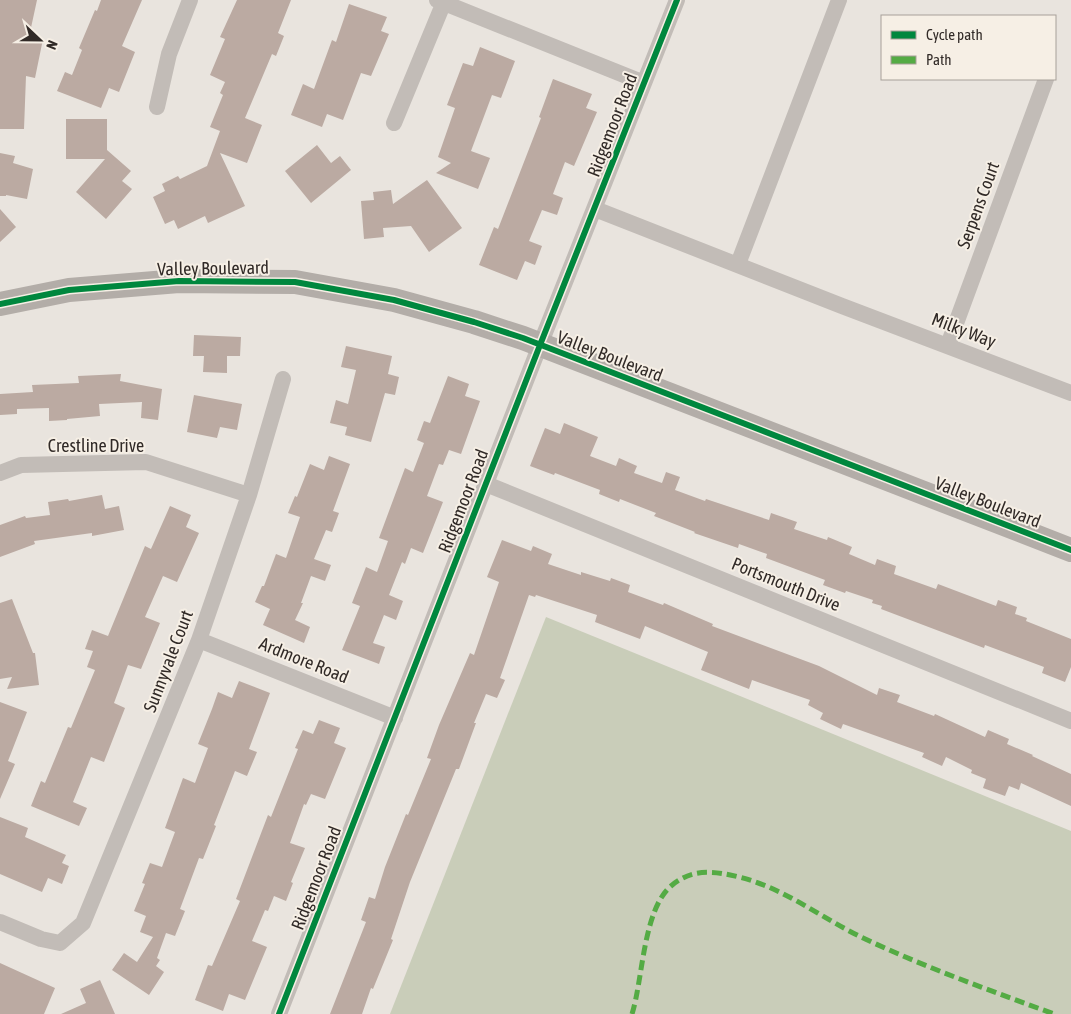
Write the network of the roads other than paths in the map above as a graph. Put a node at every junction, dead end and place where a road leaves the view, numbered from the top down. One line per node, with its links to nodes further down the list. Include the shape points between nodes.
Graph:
1 (190, 0): 7 (street, via 169,54)
2 (677, 0): 6 (street, Ridgemoor Road)
3 (839, 0): 10 (street)
4 (441, 1): 6 (street); 8 (street)
5 (1046, 80): 13 (street, Serpens Court)
6 (644, 82): 9 (street, Ridgemoor Road)
7 (157, 107)
8 (394, 123)
9 (596, 209): 10 (street, Milky Way); 12 (street, Ridgemoor Road)
10 (738, 264): 13 (street, Milky Way)
11 (0, 304): 12 (street, Valley Boulevard, via 69,290 179,281 295,282 394,300 474,322)
12 (540, 345): 17 (street, Ridgemoor Road); 19 (street, Valley Boulevard)
13 (948, 345): 15 (street, Milky Way)
14 (283, 379): 18 (street, Sunnyvale Court)
15 (1071, 393)
16 (0, 473): 18 (street, Crestline Drive, via 21,465 146,462)
17 (486, 484): 21 (street, Ridgemoor Road); 22 (street, Portsmouth Drive)
18 (249, 495): 20 (street, Sunnyvale Court)
19 (1071, 550)
20 (199, 640): 21 (street, Ardmore Road); 23 (street, Sunnyvale Court, via 83,924 60,943 41,939)
21 (395, 718): 24 (street, Ridgemoor Road)
22 (1071, 721)
23 (0, 922)
24 (279, 1014)

